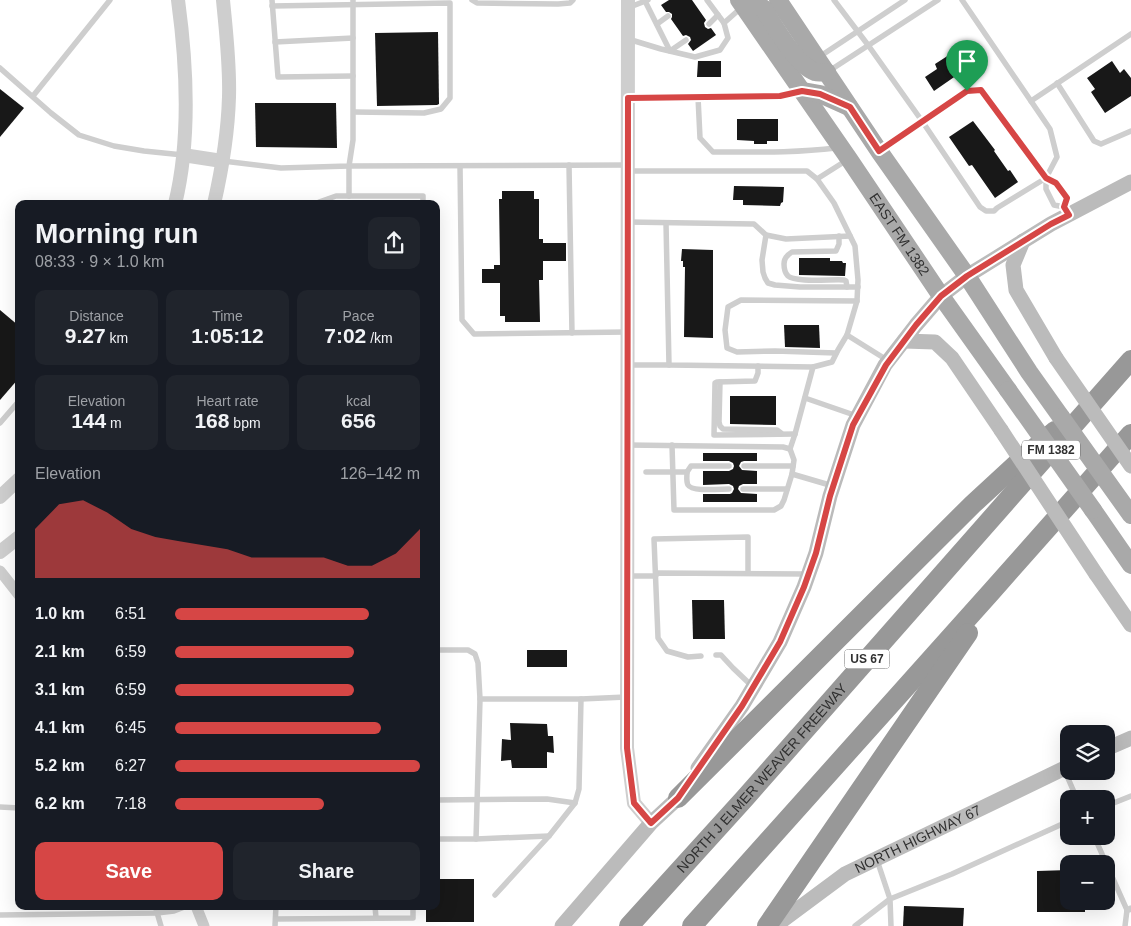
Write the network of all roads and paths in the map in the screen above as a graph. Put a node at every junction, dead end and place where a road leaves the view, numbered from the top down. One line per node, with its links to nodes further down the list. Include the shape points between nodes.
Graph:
1 (110, 0): 36 (lane)
2 (178, 0): 46 (street, via 186,88)
3 (223, 0): 47 (street, via 229,96)
4 (472, 0): 5 (lane, via 477,3 558,4)
5 (573, 0)
6 (647, 0): 17 (lane); 21 (lane)
7 (707, 0): 18 (lane)
8 (778, 0): 31 (main road, FM 1382)
9 (834, 0): 23 (lane)
10 (905, 0): 23 (lane)
11 (938, 0): 29 (lane)
12 (962, 0): 39 (lane)
13 (353, 2): 14 (lane); 15 (lane); 25 (lane)
14 (450, 2): 41 (lane, via 450,98 441,109 424,113)
15 (272, 3): 28 (lane)
16 (742, 3): 20 (lane); 31 (main road, via 763,8 801,63 815,72); 35 (main road, EAST FM 1382 / FM 1382)
17 (628, 4): 26 (street)
18 (718, 15): 20 (lane); 22 (lane)
19 (668, 16): 21 (lane)
20 (724, 23): 30 (lane, via 728,38 720,50 695,57)
21 (657, 24): 30 (lane)
22 (709, 24)
23 (858, 32): 29 (lane); 31 (lane)
24 (1131, 34): 34 (lane)
25 (353, 38): 28 (lane); 33 (lane)
26 (628, 39): 30 (lane); 37 (street)
27 (686, 40): 30 (lane)
28 (275, 42): 33 (lane, via 278,77)
29 (868, 46): 31 (lane); 42 (lane)
30 (670, 51)
31 (822, 65): 40 (main road, FM 1382)
32 (0, 68): 36 (lane)
33 (353, 76): 41 (lane)
34 (1057, 83): 39 (lane); 43 (lane, via 1094,141 1101,144)
35 (802, 91): 38 (lane, via 780,96); 40 (main road, via 820,94); 45 (main road, EAST FM 1382 / FM 1382)
36 (33, 96): 46 (lane, via 79,135 114,146)
37 (628, 98): 38 (lane); 51 (street)
38 (698, 98): 45 (lane, via 700,138 714,152 817,150)
39 (1031, 100): 52 (lane, via 1050,129 1057,157)
40 (850, 107): 44 (main road, FM 1382)
41 (354, 112): 49 (lane)
42 (922, 122): 44 (lane); 52 (lane, via 967,91 981,90); 52 (lane, via 980,207 986,211 994,211)
43 (1131, 130)
44 (879, 151): 67 (main road, FM 1382)
45 (845, 153): 53 (lane); 70 (main road, EAST FM 1382 / FM 1382)
46 (184, 155): 47 (street); 56 (street)
47 (222, 161): 49 (lane, via 281,168); 57 (street)
48 (569, 165): 50 (lane); 51 (lane); 73 (lane)
49 (349, 166): 50 (lane); 55 (lane)
50 (460, 166): 73 (lane, via 462,320 474,334)
51 (627, 168): 53 (lane, via 807,171); 61 (street)
52 (1046, 178): 60 (lane, via 1046,189 1054,205); 60 (lane, via 1056,183 1067,198)
53 (817, 179): 65 (lane, via 834,203)
54 (1131, 182): 60 (main road)
55 (349, 196): 58 (lane); 59 (lane, via 423,196)
56 (176, 200)
57 (215, 200)
58 (325, 200)
59 (423, 200)
60 (1066, 211): 66 (main road)
61 (627, 222): 62 (lane); 72 (street)
62 (666, 223): 63 (lane, via 754,224); 80 (lane)
63 (766, 235): 64 (lane, via 786,239); 68 (lane, via 762,260 764,278 768,283)
64 (839, 236): 65 (lane); 68 (lane, via 836,251 792,252 787,255 785,271 791,278 844,280)
65 (850, 236): 69 (lane, via 855,246)
66 (1023, 241): 67 (main road); 98 (main road, bridge, via 1013,265 1016,290 1056,358)
67 (967, 276): 70 (main road); 109 (main road, FM 1382, bridge, via 1029,372)
68 (847, 286): 69 (lane)
69 (858, 286): 71 (lane)
70 (941, 296): 75 (main road); 112 (main road, EAST FM 1382 / FM 1382, bridge)
71 (857, 301): 74 (lane); 76 (lane, via 741,300 728,307 727,348 737,352)
72 (627, 332): 73 (lane); 79 (street)
73 (572, 333)
74 (847, 335): 76 (lane); 78 (lane)
75 (904, 341): 78 (main road); 120 (main road, bridge, via 935,342 952,358)
76 (836, 353): 82 (lane, via 832,362)
77 (1131, 360): 84 (highway, NORTH J ELMER WEAVER FREEWAY / US 67)
78 (889, 361): 87 (main road)
79 (627, 365): 80 (lane); 92 (street)
80 (669, 365): 81 (lane)
81 (758, 366): 82 (lane); 83 (lane, via 755,381)
82 (813, 367): 85 (lane)
83 (720, 382): 89 (lane, via 719,422 723,429 777,430); 89 (lane, via 714,387 714,435)
84 (1103, 391): 132 (highway, via 1024,456 973,504); 163 (highway, NORTH J ELMER WEAVER FREEWAY / US 67)
85 (805, 398): 87 (lane); 90 (lane)
86 (15, 405): 88 (lane)
87 (858, 416): 104 (main road)
88 (0, 422)
89 (782, 434): 90 (lane)
90 (795, 434): 94 (lane)
91 (1131, 434): 119 (highway)
92 (627, 445): 93 (lane); 116 (street)
93 (672, 446): 94 (lane); 100 (lane)
94 (790, 449): 97 (lane)
95 (729, 466): 101 (lane, via 692,466)
96 (744, 466): 97 (lane)
97 (793, 466): 102 (lane)
98 (1131, 466)
99 (646, 472): 100 (lane)
100 (673, 472): 101 (lane); 107 (lane, via 674,510 774,510 784,500)
101 (687, 472): 105 (lane, via 690,488)
102 (792, 474): 104 (lane); 107 (lane)
103 (15, 483): 108 (street)
104 (833, 486): 115 (main road)
105 (728, 489)
106 (744, 489): 107 (lane)
107 (787, 489)
108 (0, 497)
109 (1131, 515)
110 (15, 539): 111 (street)
111 (0, 552)
112 (1131, 565)
113 (0, 571): 118 (street)
114 (748, 573): 115 (lane); 117 (lane, via 658,573); 117 (lane, via 748,537 654,539)
115 (808, 574): 124 (main road, via 780,642)
116 (627, 576): 117 (lane); 125 (street)
117 (654, 576): 123 (lane, via 658,638 667,651 688,657)
118 (15, 590)
119 (991, 592): 164 (highway); 165 (highway, via 986,607)
120 (1131, 625)
121 (440, 650): 126 (lane, via 468,650 474,654 478,663)
122 (716, 655): 124 (lane, via 721,655)
123 (701, 656)
124 (754, 687): 132 (main road)
125 (626, 697): 127 (lane); 139 (street, via 627,748 634,803)
126 (480, 699): 127 (lane); 134 (lane)
127 (581, 699): 136 (lane, via 579,789)
128 (1131, 738): 129 (main road)
129 (1115, 745)
130 (1060, 770): 145 (main road, NORTH HIGHWAY 67)
131 (1131, 796): 135 (lane)
132 (678, 798): 139 (main road)
133 (440, 800): 134 (lane)
134 (478, 800): 136 (lane, via 547,799); 143 (lane)
135 (1115, 802)
136 (575, 804): 141 (lane)
137 (0, 807): 138 (lane)
138 (15, 808)
139 (651, 823): 162 (main road)
140 (1060, 826): 147 (lane)
141 (549, 836): 143 (lane); 146 (lane)
142 (440, 839): 143 (lane)
143 (476, 839)
144 (1098, 845): 154 (lane)
145 (876, 859): 147 (lane); 166 (main road, NORTH HIGHWAY 67, via 845,874)
146 (495, 895)
147 (890, 899): 167 (lane); 168 (lane)
148 (156, 910): 155 (lane)
149 (177, 910): 155 (lane)
150 (198, 910): 160 (street)
151 (276, 910): 158 (lane)
152 (375, 910): 157 (lane)
153 (414, 910): 157 (lane, via 413,918)
154 (1130, 910): 169 (lane)
155 (157, 913): 156 (lane); 159 (lane)
156 (0, 915)
157 (376, 918): 158 (lane)
158 (276, 919): 161 (lane)
159 (161, 926)
160 (204, 926)
161 (275, 926)
162 (562, 926)
163 (629, 926)
164 (692, 926)
165 (767, 926)
166 (775, 926)
167 (855, 926)
168 (891, 926)
169 (1125, 926)

